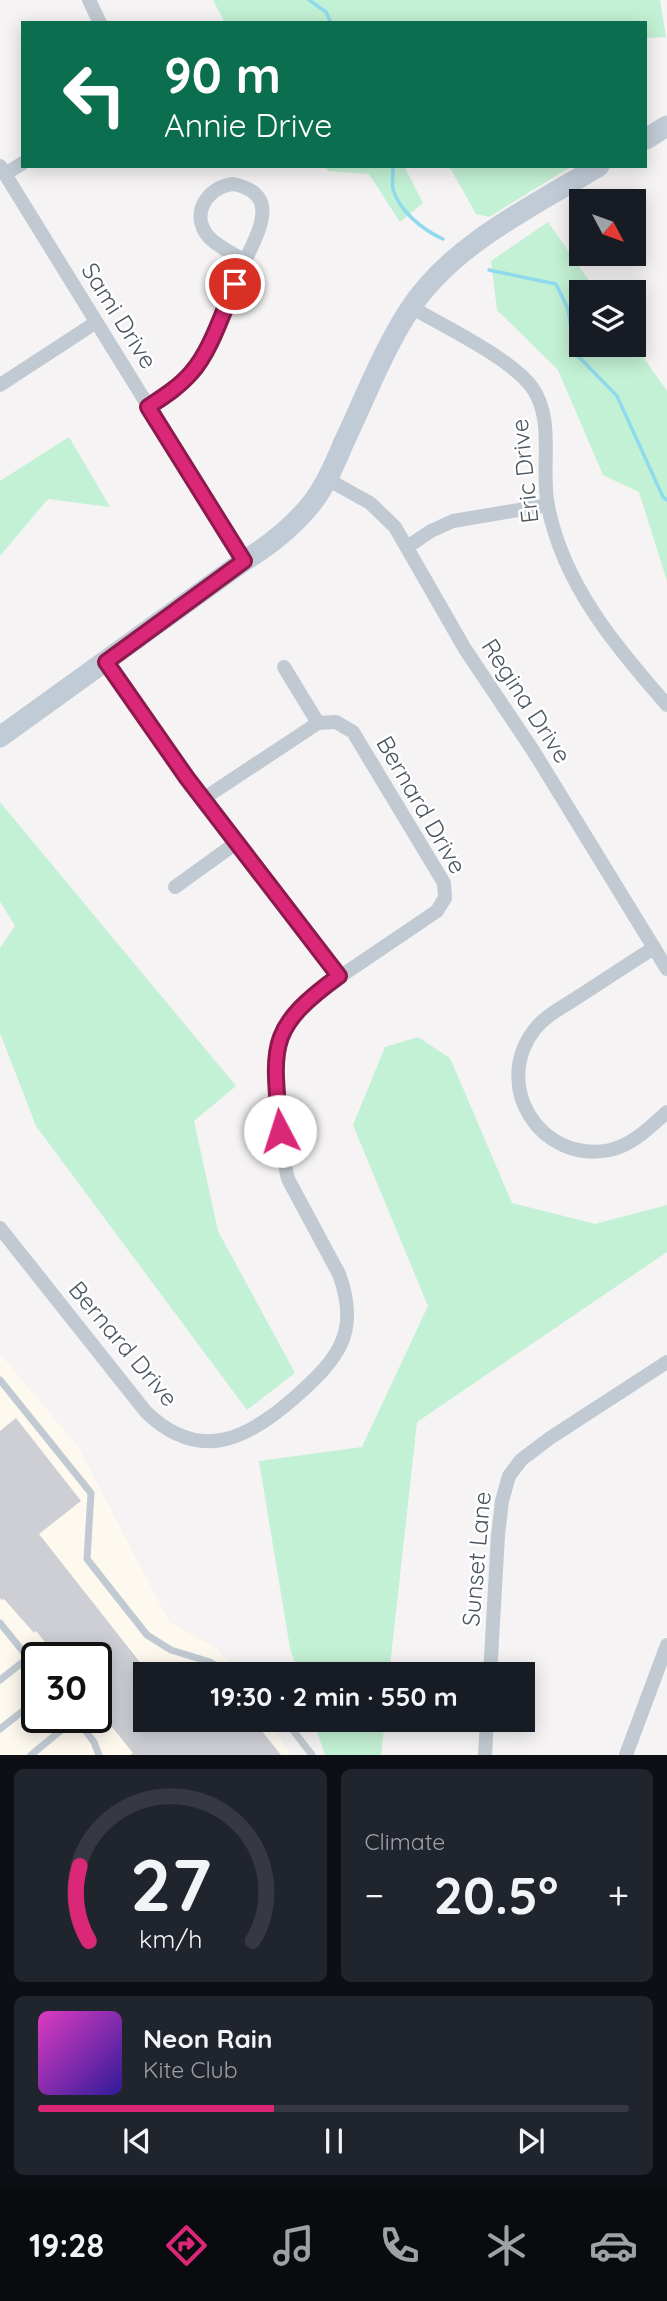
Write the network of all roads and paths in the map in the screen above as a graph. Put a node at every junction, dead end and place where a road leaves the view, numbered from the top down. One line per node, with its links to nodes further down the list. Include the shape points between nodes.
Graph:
1 (89, 0): 2 (street)
2 (99, 21)
3 (667, 126): 4 (street)
4 (647, 138)
5 (21, 164): 7 (street)
6 (596, 168): 9 (street, via 460,254)
7 (2, 170): 10 (street, Sami Drive)
8 (244, 261): 8 (street, via 209,237 201,220 206,198 223,185 250,190 262,205 262,224); 12 (street, via 200,362 179,386)
9 (411, 307): 13 (street); 14 (street, Eric Drive, via 512,366 532,387 544,420)
10 (95, 323): 11 (street); 12 (street, Sami Drive)
11 (0, 385)
12 (148, 407): 16 (street, Sami Drive)
13 (327, 480): 15 (street, Regina Drive, via 378,509); 16 (street, via 290,527)
14 (548, 505): 15 (street, via 453,521); 19 (street, Eric Drive, via 564,556 596,616)
15 (407, 547): 25 (street, Regina Drive, via 465,649)
16 (244, 561): 17 (street)
17 (106, 662): 21 (street); 22 (street)
18 (284, 667): 20 (street)
19 (667, 705)
20 (318, 723): 22 (street); 27 (street, Bernard Drive, via 336,723 353,732 443,878 445,892 437,911)
21 (0, 737)
22 (203, 799): 23 (street)
23 (236, 843): 24 (street); 27 (street)
24 (175, 887)
25 (654, 948): 26 (street, Regina Drive); 28 (street, via 542,1022 521,1055 518,1083 525,1109 540,1130 579,1150 611,1150 627,1144)
26 (667, 969)
27 (339, 976): 29 (street, Bernard Drive, via 293,1014 278,1045 275,1068 285,1171 339,1274 347,1307 346,1331 330,1365 278,1412 243,1435 219,1440 167,1429 146,1412)
28 (667, 1112)
29 (0, 1228)
30 (667, 1362): 37 (street, Sunset Lane, via 539,1446 509,1476 498,1535)
31 (0, 1380): 36 (lane, via 91,1493 87,1559 147,1635 162,1646)
32 (0, 1623): 33 (lane)
33 (3, 1633): 35 (lane)
34 (667, 1645): 50 (street)
35 (21, 1651)
36 (210, 1662)
37 (491, 1662)
38 (21, 1664): 39 (lane)
39 (0, 1680)
40 (21, 1713): 41 (lane)
41 (0, 1729)
42 (294, 1732): 48 (lane)
43 (486, 1732): 49 (street)
44 (58, 1733): 47 (lane)
45 (88, 1733): 46 (lane)
46 (96, 1753)
47 (31, 1755)
48 (312, 1755)
49 (485, 1755)
50 (625, 1755)

